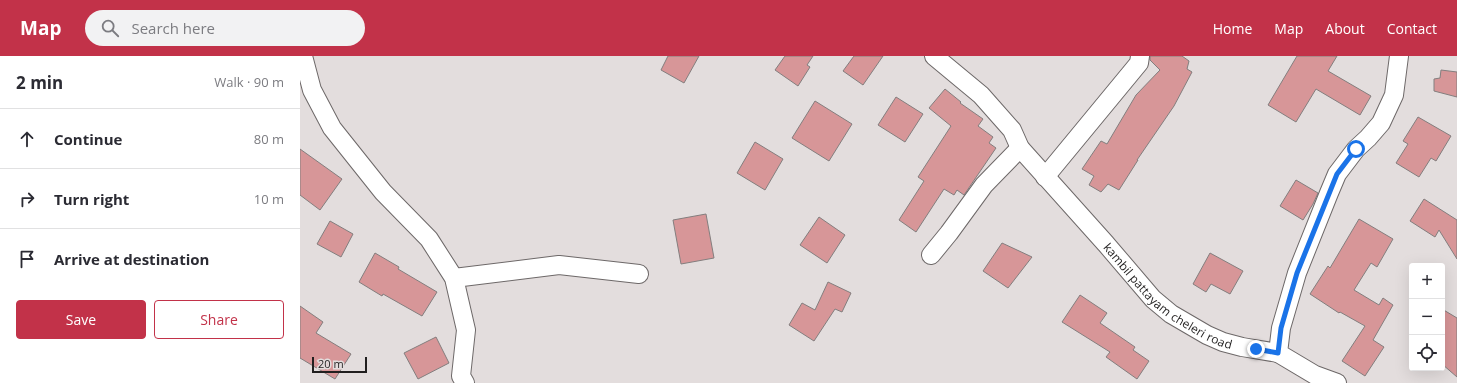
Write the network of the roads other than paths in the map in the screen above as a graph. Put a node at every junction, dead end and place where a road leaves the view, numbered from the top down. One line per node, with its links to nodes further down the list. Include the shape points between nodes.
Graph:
1 (303, 56): 9 (street, via 312,90 332,128 383,192 429,239)
2 (934, 56): 5 (street, via 981,95 1012,130)
3 (1140, 56): 6 (street, via 1139,63)
4 (1399, 56): 10 (street, via 1394,96 1381,123 1337,174 1297,273 1281,328)
5 (1020, 148): 6 (street, kambil pattayam cheleri road); 7 (street, via 984,185)
6 (1045, 177): 10 (street, kambil pattayam cheleri road, via 1153,300 1171,314 1223,342)
7 (931, 255)
8 (639, 274): 9 (street, via 559,265)
9 (454, 278): 11 (street, via 466,330 461,376)
10 (1278, 353): 12 (street, via 1315,375)
11 (465, 383)
12 (1337, 383)

